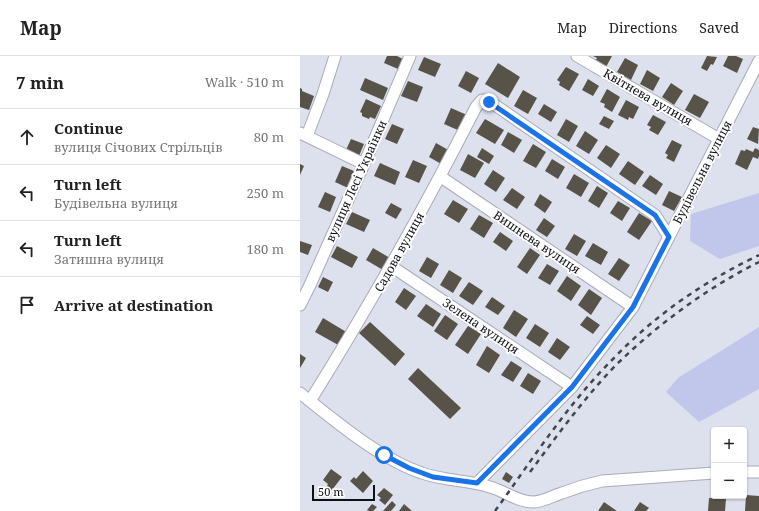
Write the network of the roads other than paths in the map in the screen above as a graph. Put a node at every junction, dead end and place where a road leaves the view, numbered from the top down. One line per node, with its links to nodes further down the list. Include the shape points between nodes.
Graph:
1 (335, 56): 5 (street, via 323,94)
2 (410, 56): 7 (street, вулиця Лесі Українки)
3 (577, 56): 6 (street, Квітнева вулиця)
4 (759, 61): 6 (street, Будівельна вулиця)
5 (303, 135): 7 (street)
6 (719, 139): 9 (street, Будівельна вулиця)
7 (364, 164): 11 (street, вулиця Лесі Українки)
8 (441, 177): 9 (street, Садова вулиця, via 476,107 482,100 489,102 655,215); 10 (street, Садова вулиця); 12 (street, Вишнева вулиця)
9 (669, 237): 12 (street, Будівельна вулиця)
10 (391, 266): 13 (street, Зелена вулиця); 15 (street, Садова вулиця)
11 (300, 305)
12 (633, 307): 13 (street, Будівельна вулиця)
13 (572, 387): 19 (street, Будівельна вулиця)
14 (300, 393): 15 (street)
15 (310, 401): 19 (street, via 384,455 409,468 433,477)
16 (747, 472): 17 (street)
17 (759, 472)
18 (711, 473): 20 (street, via 586,484)
19 (477, 483): 20 (street, via 501,490)
20 (537, 506)

